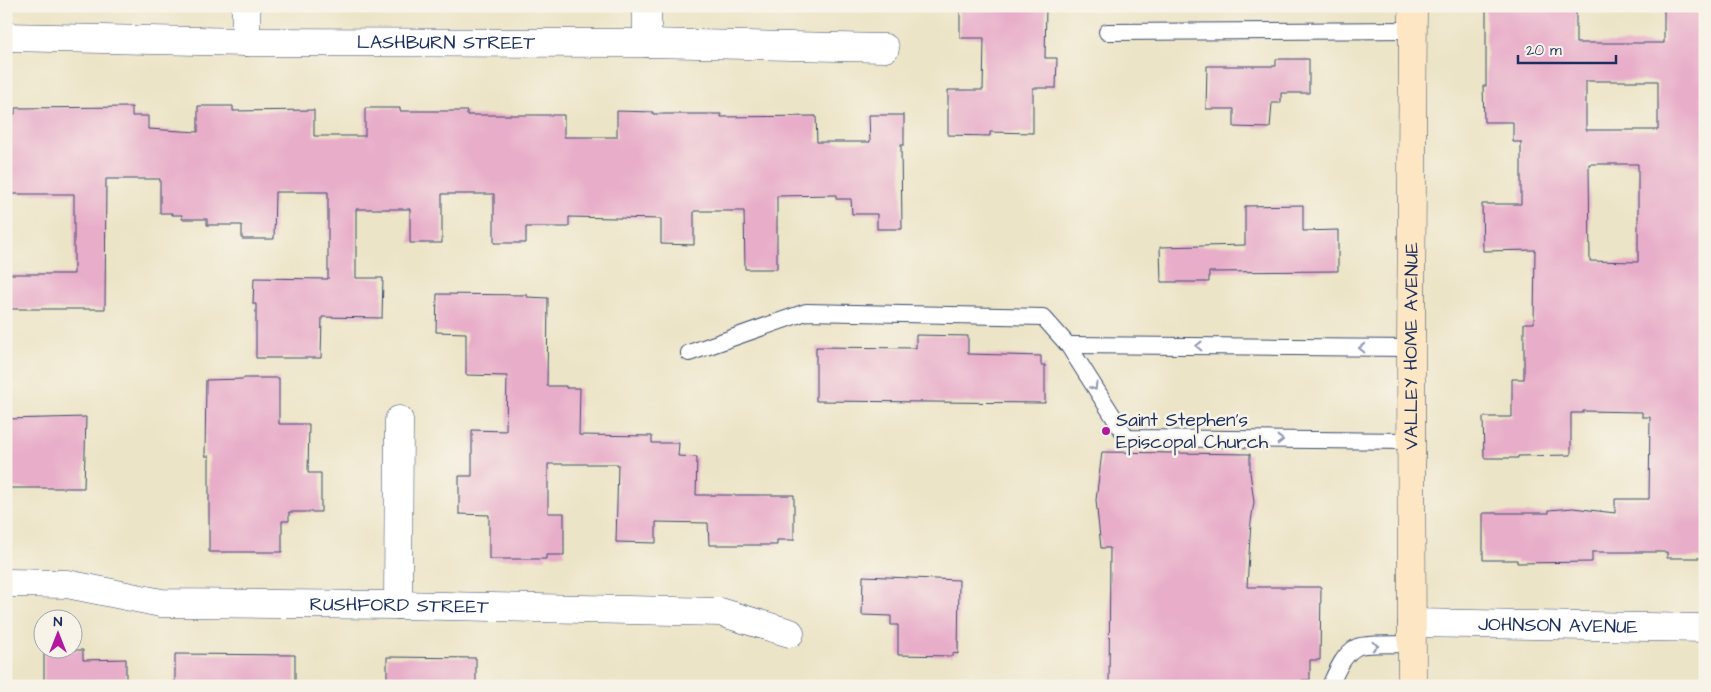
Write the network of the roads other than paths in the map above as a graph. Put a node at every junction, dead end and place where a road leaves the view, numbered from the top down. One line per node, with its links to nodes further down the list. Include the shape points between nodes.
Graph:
1 (246, 6): 6 (street)
2 (647, 6): 7 (street)
3 (1413, 18): 4 (lane); 10 (street, VALLEY HOME AVENUE)
4 (1107, 32)
5 (6, 37): 6 (street, LASHBURN STREET)
6 (246, 42): 7 (street, LASHBURN STREET)
7 (647, 43): 8 (street, LASHBURN STREET)
8 (885, 48)
9 (1068, 345): 10 (lane, one-way to 9); 11 (lane, via 1043,317 806,312); 13 (lane, one-way to 13, via 1127,438)
10 (1411, 348): 13 (street, VALLEY HOME AVENUE)
11 (689, 353)
12 (399, 420): 15 (street)
13 (1411, 441): 18 (street, VALLEY HOME AVENUE)
14 (6, 583): 15 (street, RUSHFORD STREET, via 67,584 161,603)
15 (398, 605): 17 (street, RUSHFORD STREET, via 720,612)
16 (1705, 628): 18 (street, JOHNSON AVENUE)
17 (790, 633)
18 (1412, 634): 19 (lane, one-way to 18, via 1348,654 1358,646); 20 (street, VALLEY HOME AVENUE)
19 (1330, 686)
20 (1412, 686)

